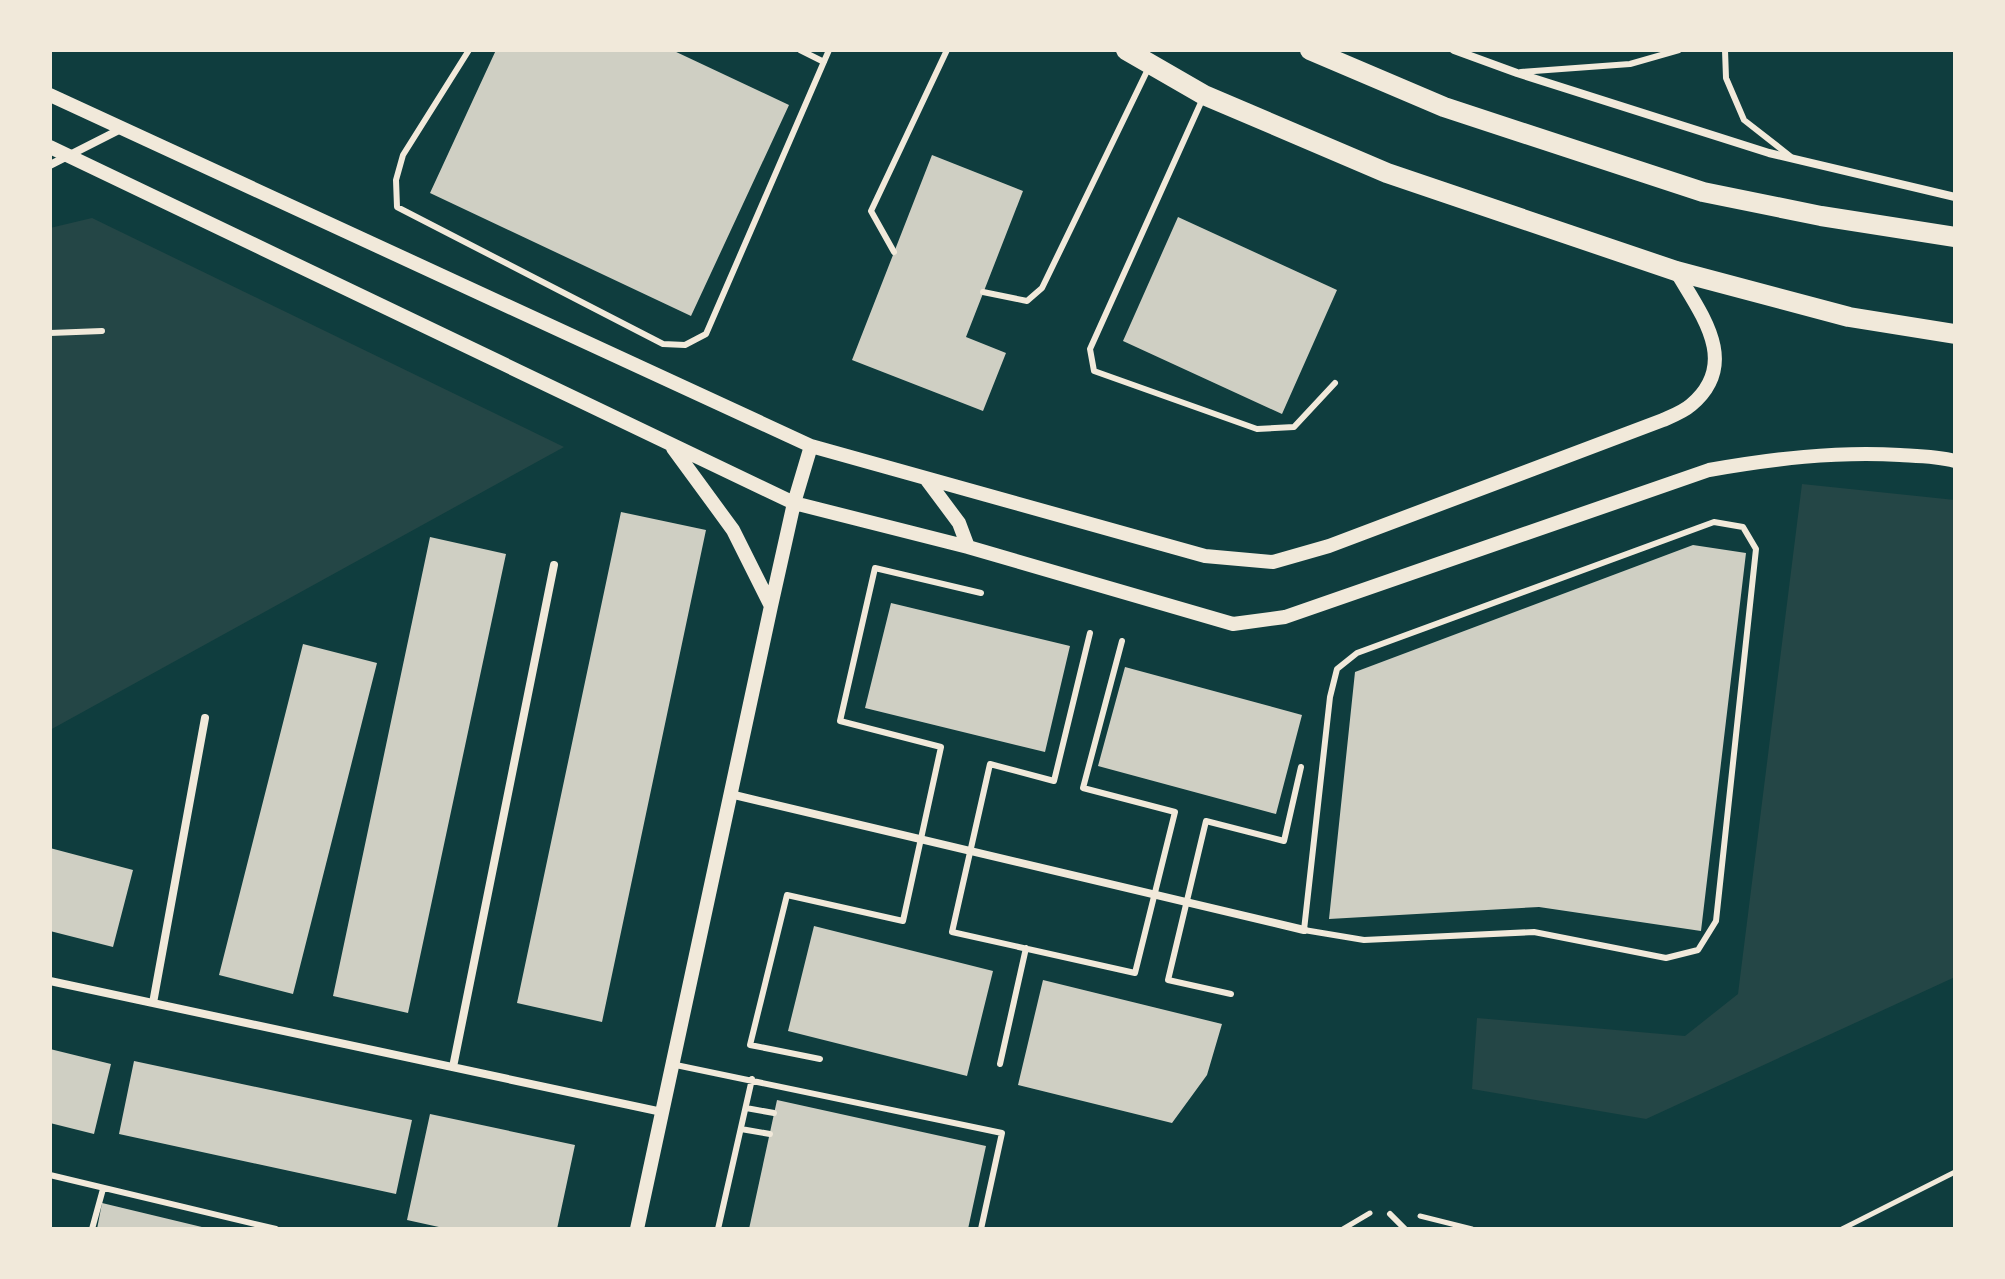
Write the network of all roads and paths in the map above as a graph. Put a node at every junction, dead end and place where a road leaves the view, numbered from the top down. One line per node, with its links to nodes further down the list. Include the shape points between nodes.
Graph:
1 (469, 50): 10 (lane, via 403,155 396,180 397,207 663,344 685,345 706,334)
2 (800, 50): 10 (lane)
3 (829, 50): 10 (lane)
4 (1126, 50): 11 (main road)
5 (1310, 50): 21 (main road, via 1444,107 1703,192)
6 (1454, 50): 12 (street)
7 (1679, 50): 12 (lane, via 1630,64)
8 (1725, 50): 18 (lane, via 1726,78 1744,120)
9 (943, 51): 22 (lane, via 871,211)
10 (824, 62)
11 (1151, 64): 14 (main road); 24 (lane, via 1042,288 1027,301)
12 (1517, 73): 18 (street)
13 (50, 95): 15 (street)
14 (1204, 95): 23 (main road, via 1387,173); 28 (lane, via 1090,349 1094,371 1257,429 1294,427)
15 (121, 129): 17 (street); 30 (street)
16 (50, 147): 17 (street)
17 (69, 156): 19 (street); 29 (street)
18 (1795, 159): 20 (street)
19 (50, 165)
20 (1955, 197)
21 (1955, 237)
22 (894, 252)
23 (1676, 271): 27 (main road, via 1849,317); 32 (street, via 1704,318 1716,356 1711,384 1690,406 1329,546 1273,562 1205,556)
24 (983, 292)
25 (102, 331): 26 (lane)
26 (50, 333)
27 (1955, 334)
28 (1335, 383)
29 (670, 444): 33 (street); 37 (street, via 733,530)
30 (811, 446): 32 (street); 33 (street)
31 (1955, 461): 34 (street, via 1872,453 1782,458 1709,470 1285,617 1233,624)
32 (927, 480): 34 (street, via 959,523)
33 (794, 503): 34 (street); 37 (street)
34 (968, 547)
35 (554, 565): 55 (street)
36 (981, 593): 43 (lane, via 875,568 840,721 941,747)
37 (771, 606): 42 (street)
38 (1090, 633): 44 (lane, via 1054,781 990,764)
39 (1122, 641): 45 (lane, via 1083,788 1175,812)
40 (205, 718): 51 (street)
41 (1301, 767): 46 (lane, via 1284,841 1206,821)
42 (730, 794): 43 (street); 53 (street)
43 (921, 839): 44 (street); 52 (lane, via 903,921 787,895 750,1045)
44 (971, 851): 45 (street); 48 (lane, via 952,932)
45 (1154, 895): 46 (street); 48 (lane, via 1135,973)
46 (1186, 902): 47 (street); 50 (lane, via 1168,980)
47 (1304, 930): 47 (lane, via 1364,940 1534,932 1666,958 1698,950 1716,921 1756,549 1743,527 1714,522 1357,653 1337,669)
48 (1026, 948): 54 (lane)
49 (50, 981): 51 (street)
50 (1231, 994)
51 (153, 1003): 55 (street)
52 (820, 1059)
53 (671, 1064): 56 (lane); 58 (street)
54 (1000, 1064)
55 (453, 1067): 58 (street)
56 (752, 1079): 57 (lane); 70 (lane, via 1002,1133)
57 (746, 1108): 59 (lane); 60 (lane)
58 (662, 1112): 68 (street)
59 (774, 1113)
60 (741, 1129): 61 (lane); 69 (lane)
61 (770, 1134)
62 (1955, 1172): 72 (path)
63 (50, 1175): 64 (lane)
64 (103, 1189): 66 (lane); 67 (lane)
65 (1390, 1214): 71 (lane)
66 (92, 1229)
67 (276, 1229)
68 (637, 1229)
69 (718, 1229)
70 (981, 1229)
71 (1405, 1229)
72 (1842, 1229)

